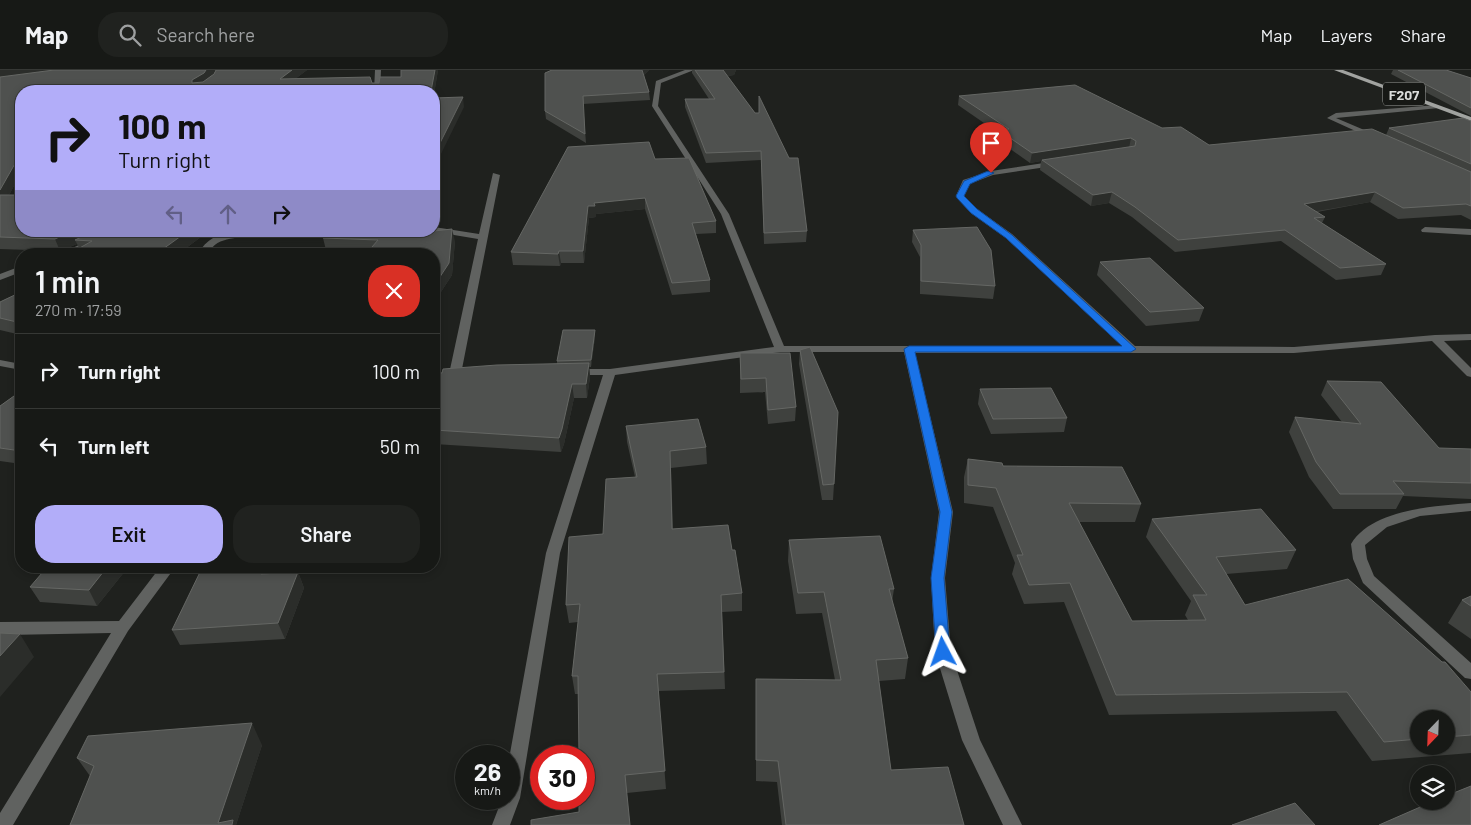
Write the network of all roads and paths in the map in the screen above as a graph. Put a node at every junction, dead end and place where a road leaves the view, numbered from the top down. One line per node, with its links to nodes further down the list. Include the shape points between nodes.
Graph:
1 (378, 70): 4 (street)
2 (691, 70): 24 (street, via 658,82 655,106 725,214)
3 (1337, 70): 5 (main road, F207)
4 (377, 85)
5 (1437, 107): 6 (main road, F207); 7 (street, via 1330,118)
6 (1471, 119)
7 (1380, 140)
8 (1065, 162): 23 (street, via 991,173 966,182 960,196 974,211 1009,236)
9 (496, 175): 15 (street)
10 (1425, 230): 12 (street)
11 (440, 231): 15 (street)
12 (1471, 232)
13 (98, 237): 16 (street)
14 (228, 237): 17 (street, via 212,241)
15 (482, 237): 30 (street, via 460,374)
16 (79, 248)
17 (206, 248)
18 (15, 271): 19 (street)
19 (0, 277)
20 (1471, 337): 21 (street)
21 (1435, 338): 23 (street, via 1294,350); 29 (street)
22 (909, 349): 23 (street); 24 (street); 38 (street, via 946,512 938,578 943,652 971,740)
23 (1131, 349)
24 (780, 350): 28 (street)
25 (0, 362): 26 (street)
26 (15, 366)
27 (562, 372): 28 (street)
28 (610, 372): 37 (street, via 553,553 511,798)
29 (1471, 374)
30 (441, 376)
31 (1471, 507): 35 (street, via 1419,512 1382,524 1358,544 1368,578)
32 (164, 573): 33 (street)
33 (124, 627): 34 (street); 36 (street)
34 (0, 628)
35 (1471, 673)
36 (3, 825)
37 (501, 825)
38 (1013, 825)

